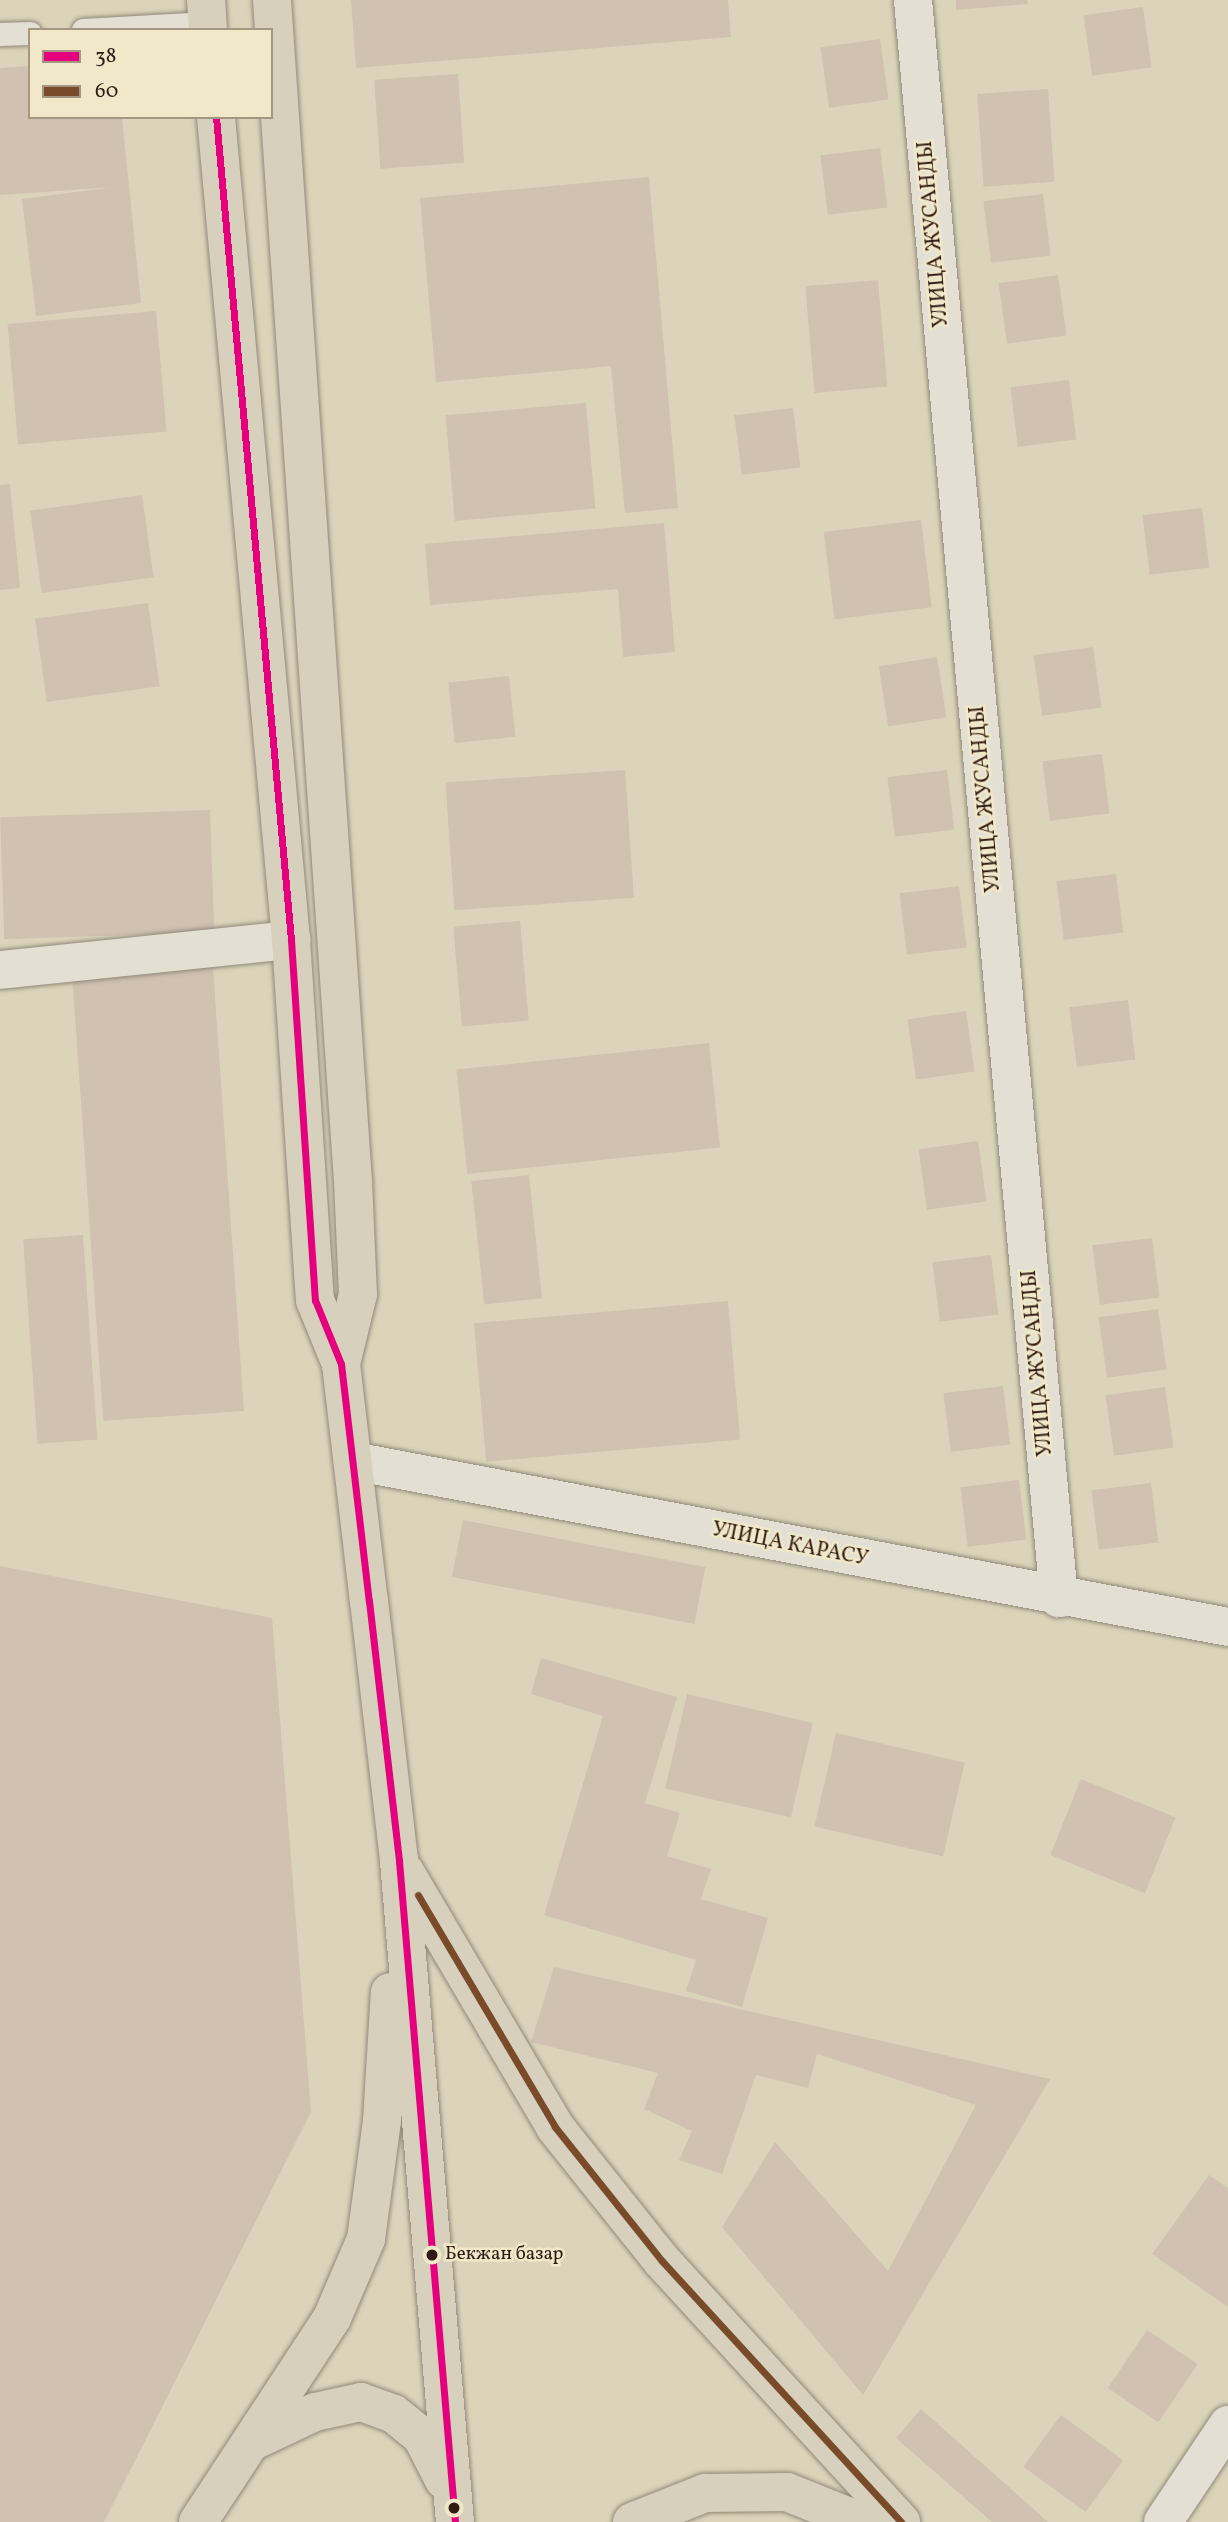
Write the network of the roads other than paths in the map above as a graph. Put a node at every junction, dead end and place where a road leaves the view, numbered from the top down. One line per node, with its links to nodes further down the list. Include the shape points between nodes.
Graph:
1 (272, 0): 10 (highway)
2 (913, 0): 14 (street, УЛИЦА ЖУСАНДЫ)
3 (207, 18): 4 (lane)
4 (104, 28)
5 (28, 33): 6 (lane)
6 (0, 34)
7 (216, 119): 8 (highway)
8 (291, 940): 9 (street); 11 (highway)
9 (0, 970)
10 (353, 1181): 11 (highway); 12 (highway, via 358,1294)
11 (306, 1186): 12 (highway, via 316,1300)
12 (341, 1364): 13 (highway)
13 (353, 1461): 14 (street, УЛИЦА КАРАСУ); 16 (highway)
14 (1059, 1598): 15 (street, УЛИЦА КАРАСУ)
15 (1228, 1627)
16 (399, 1861): 18 (highway, via 382,2121 366,2239 332,2318); 19 (highway); 23 (highway, via 555,2127 662,2261)
17 (1228, 2425): 24 (street)
18 (253, 2441): 19 (highway, via 315,2412 361,2402 394,2414 422,2437); 20 (highway)
19 (454, 2509)
20 (198, 2522)
21 (632, 2522): 22 (highway, via 705,2493 787,2492)
22 (862, 2522)
23 (901, 2522)
24 (1163, 2522)

